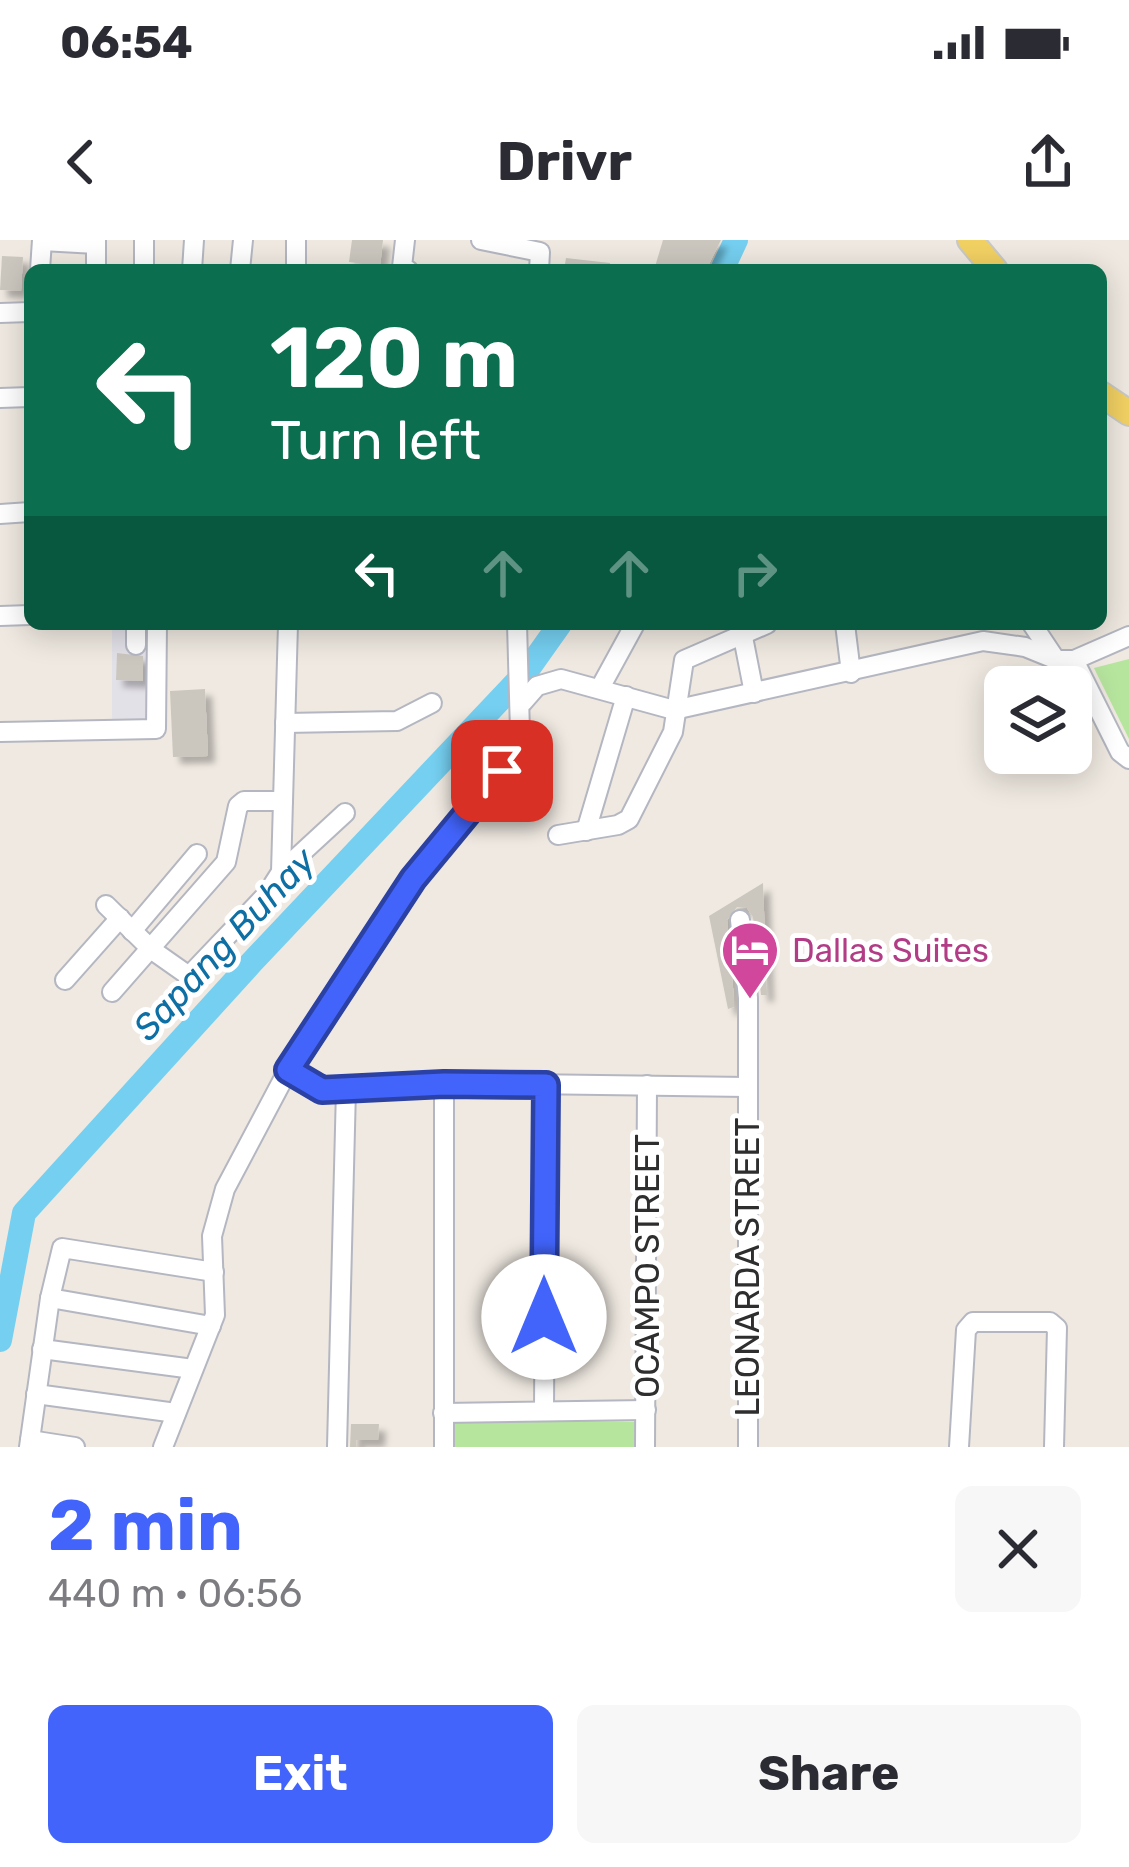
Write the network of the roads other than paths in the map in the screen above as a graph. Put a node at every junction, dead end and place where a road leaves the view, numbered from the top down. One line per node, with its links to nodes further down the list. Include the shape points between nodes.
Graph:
1 (42, 240): 4 (street)
2 (481, 240): 5 (street, via 540,252)
3 (970, 240): 6 (main road)
4 (96, 242)
5 (539, 264)
6 (990, 264)
7 (136, 630): 16 (street)
8 (157, 630): 26 (street, via 155,729)
9 (288, 630): 25 (street)
10 (632, 630): 19 (street)
11 (846, 630): 18 (street)
12 (1038, 630): 17 (street)
13 (518, 632): 21 (street)
14 (729, 634): 20 (street); 24 (street, via 685,660)
15 (1129, 636): 17 (street)
16 (136, 645)
17 (1066, 660): 18 (street, via 983,641); 27 (street)
18 (851, 673): 20 (street)
19 (600, 688): 21 (street, via 561,679); 22 (street)
20 (754, 693): 24 (street)
21 (522, 696): 39 (street, via 520,732 502,771 413,879)
22 (626, 696): 24 (street); 30 (street)
23 (432, 703): 25 (street, via 397,721)
24 (674, 710): 30 (street, via 674,732 629,819)
25 (285, 723): 28 (street)
26 (0, 732)
27 (1129, 759)
28 (283, 801): 33 (street); 36 (street, via 238,806 226,862)
29 (345, 813): 33 (street)
30 (586, 831): 31 (street)
31 (558, 835)
32 (197, 854): 34 (street)
33 (280, 872): 36 (street, via 189,976)
34 (119, 918): 36 (street); 37 (street)
35 (740, 920): 43 (street, LEONARDA STREET)
36 (152, 950): 38 (street)
37 (65, 980)
38 (112, 992)
39 (288, 1070): 44 (street, via 322,1090); 45 (street, via 225,1190 212,1236)
40 (444, 1084): 41 (street); 44 (street); 54 (street)
41 (546, 1085): 42 (street); 51 (street)
42 (647, 1085): 43 (street); 52 (street, OCAMPO STREET)
43 (747, 1087): 61 (street, LEONARDA STREET)
44 (346, 1089): 58 (street)
45 (214, 1272): 46 (street, via 62,1248); 47 (street)
46 (50, 1298): 47 (street); 48 (street)
47 (211, 1326): 49 (street)
48 (42, 1348): 49 (street); 50 (street)
49 (194, 1369): 53 (street)
50 (36, 1394): 53 (street); 55 (street)
51 (544, 1409): 52 (street); 54 (street)
52 (646, 1410): 60 (street, OCAMPO STREET)
53 (176, 1413): 57 (street)
54 (443, 1413): 59 (street)
55 (30, 1443): 56 (street)
56 (75, 1447)
57 (163, 1447)
58 (337, 1447)
59 (444, 1447)
60 (645, 1447)
61 (748, 1447)
62 (959, 1447): 63 (street, via 966,1330 973,1322 1058,1328)
63 (1054, 1447)

